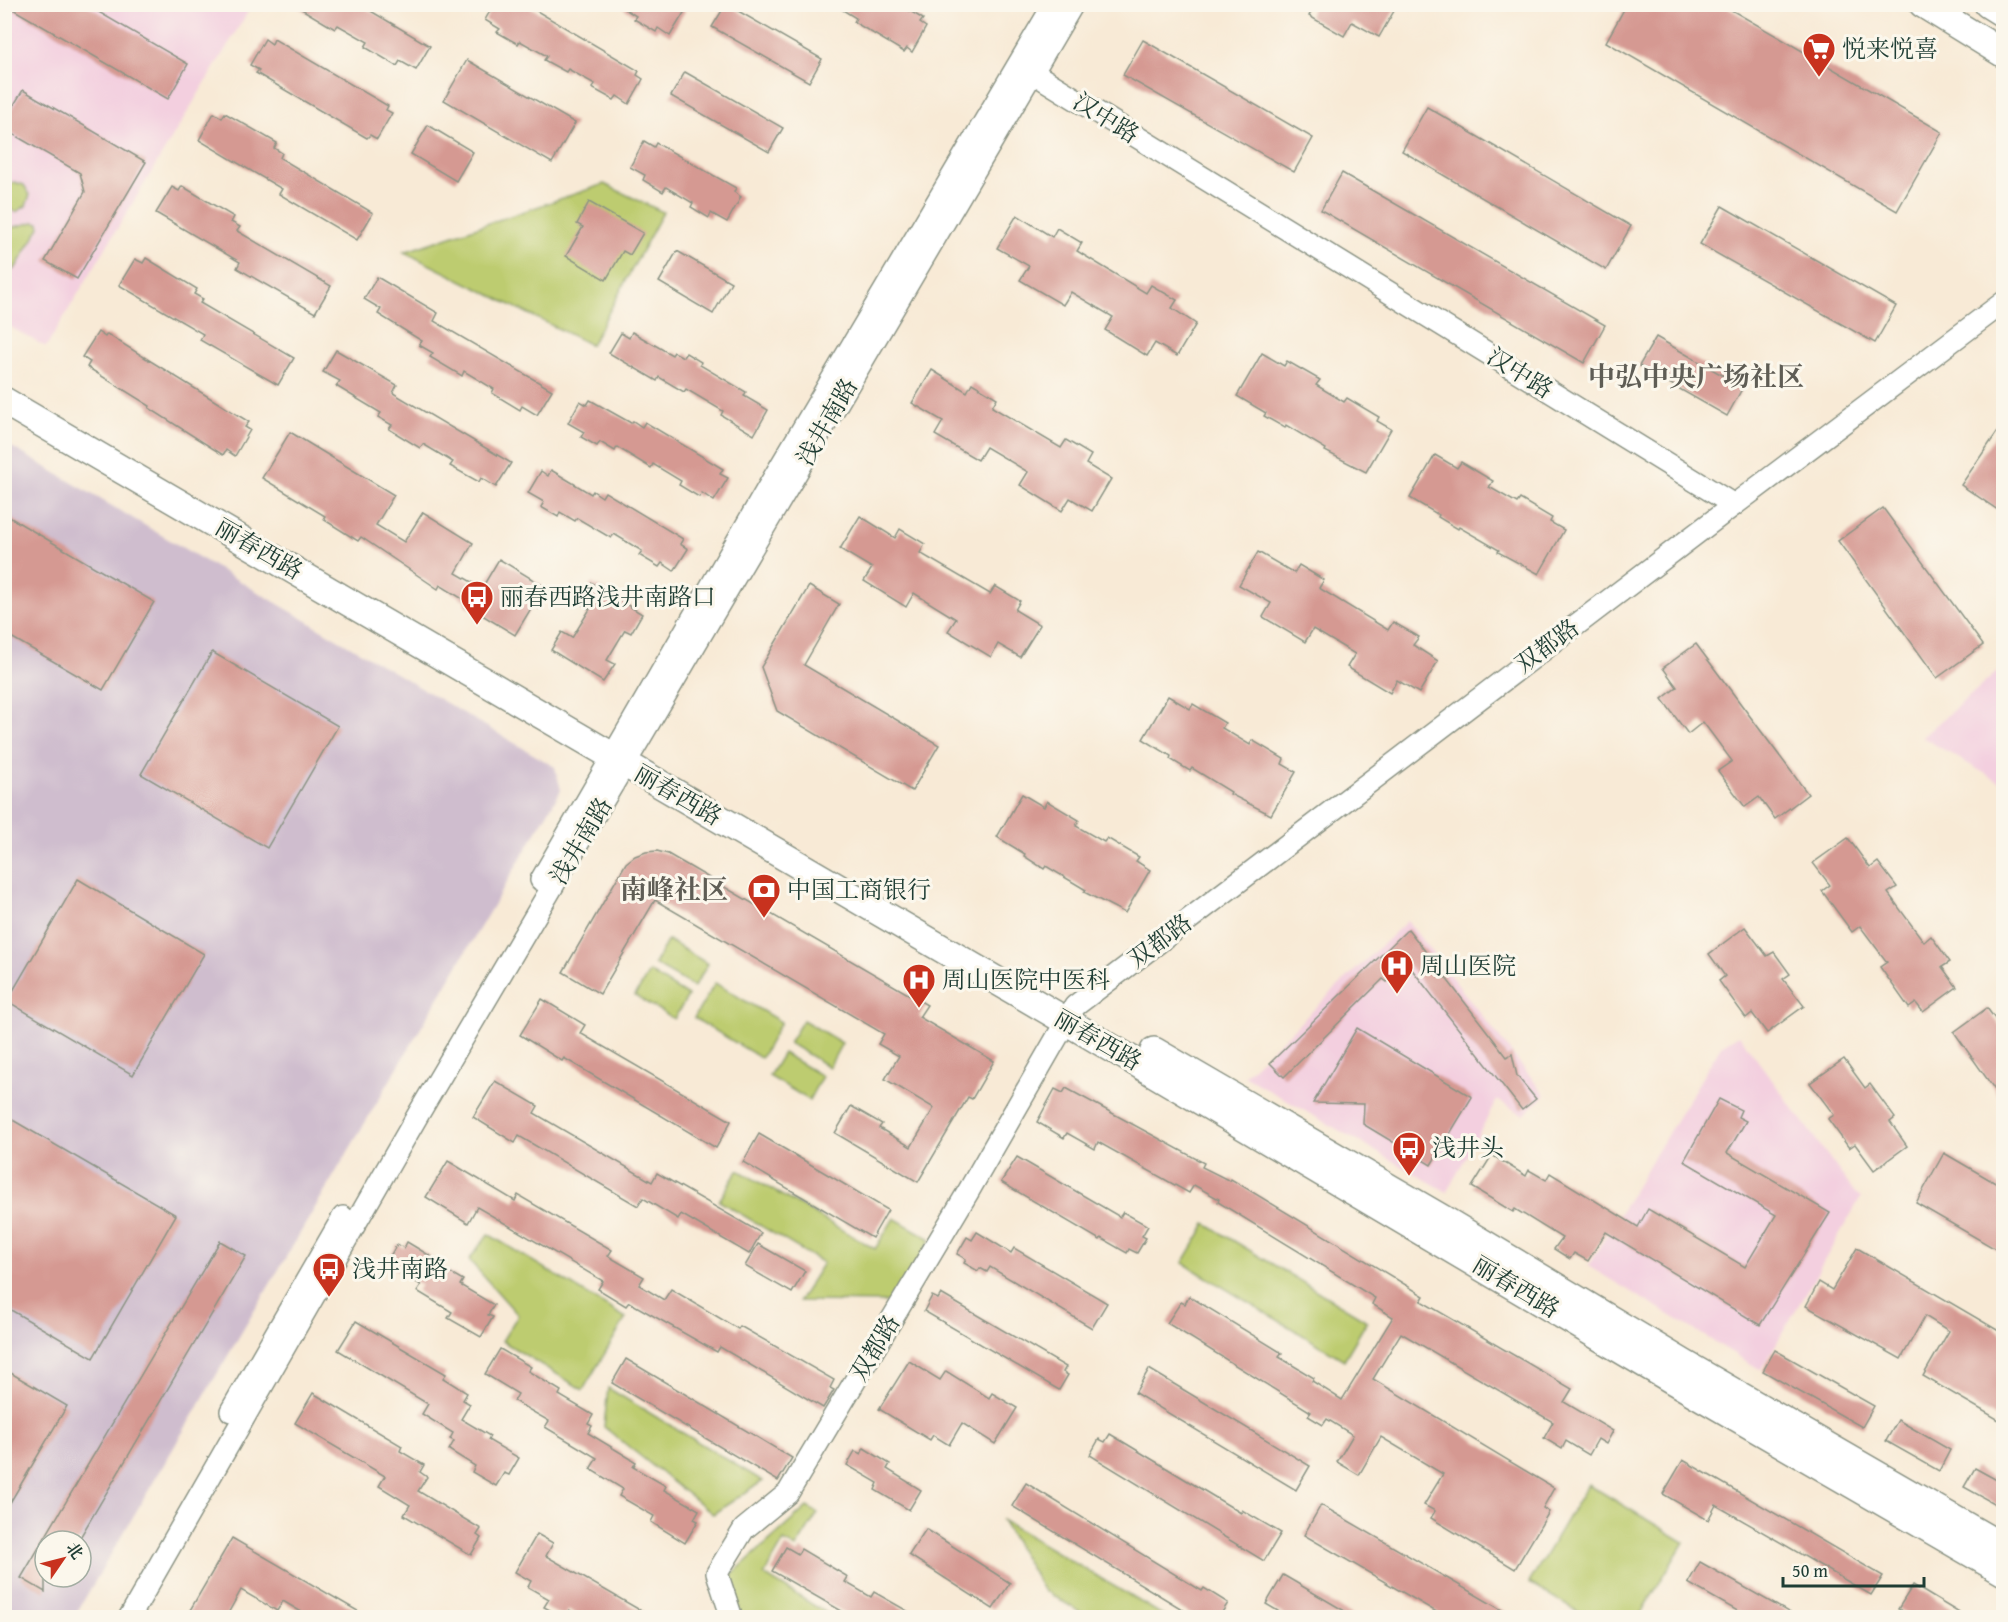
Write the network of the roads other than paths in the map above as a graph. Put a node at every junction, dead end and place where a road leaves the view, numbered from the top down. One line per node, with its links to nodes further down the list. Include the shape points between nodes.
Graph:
1 (1054, 4): 7 (street, 浅井南路)
2 (1073, 4): 7 (street, 浅井南路)
3 (1923, 4): 6 (main road)
4 (1988, 4): 5 (main road)
5 (2004, 14)
6 (2004, 54)
7 (1026, 69): 11 (street, 汉中路); 12 (street, 浅井南路, via 783,462)
8 (2004, 302): 11 (street)
9 (4, 382): 12 (main road, 丽春西路)
10 (4, 401): 12 (main road, 丽春西路)
11 (1734, 505): 13 (street, 双都路)
12 (623, 753): 13 (main road, 丽春西路); 16 (street, 浅井南路, via 273,1339); 17 (street, 浅井南路)
13 (1071, 1013): 14 (main road, 丽春西路, via 1441,1218); 15 (main road, 丽春西路, via 1680,1384); 18 (street, 双都路, via 788,1493 744,1529 717,1573)
14 (2004, 1548)
15 (2004, 1572)
16 (113, 1617)
17 (129, 1617)
18 (732, 1617)

